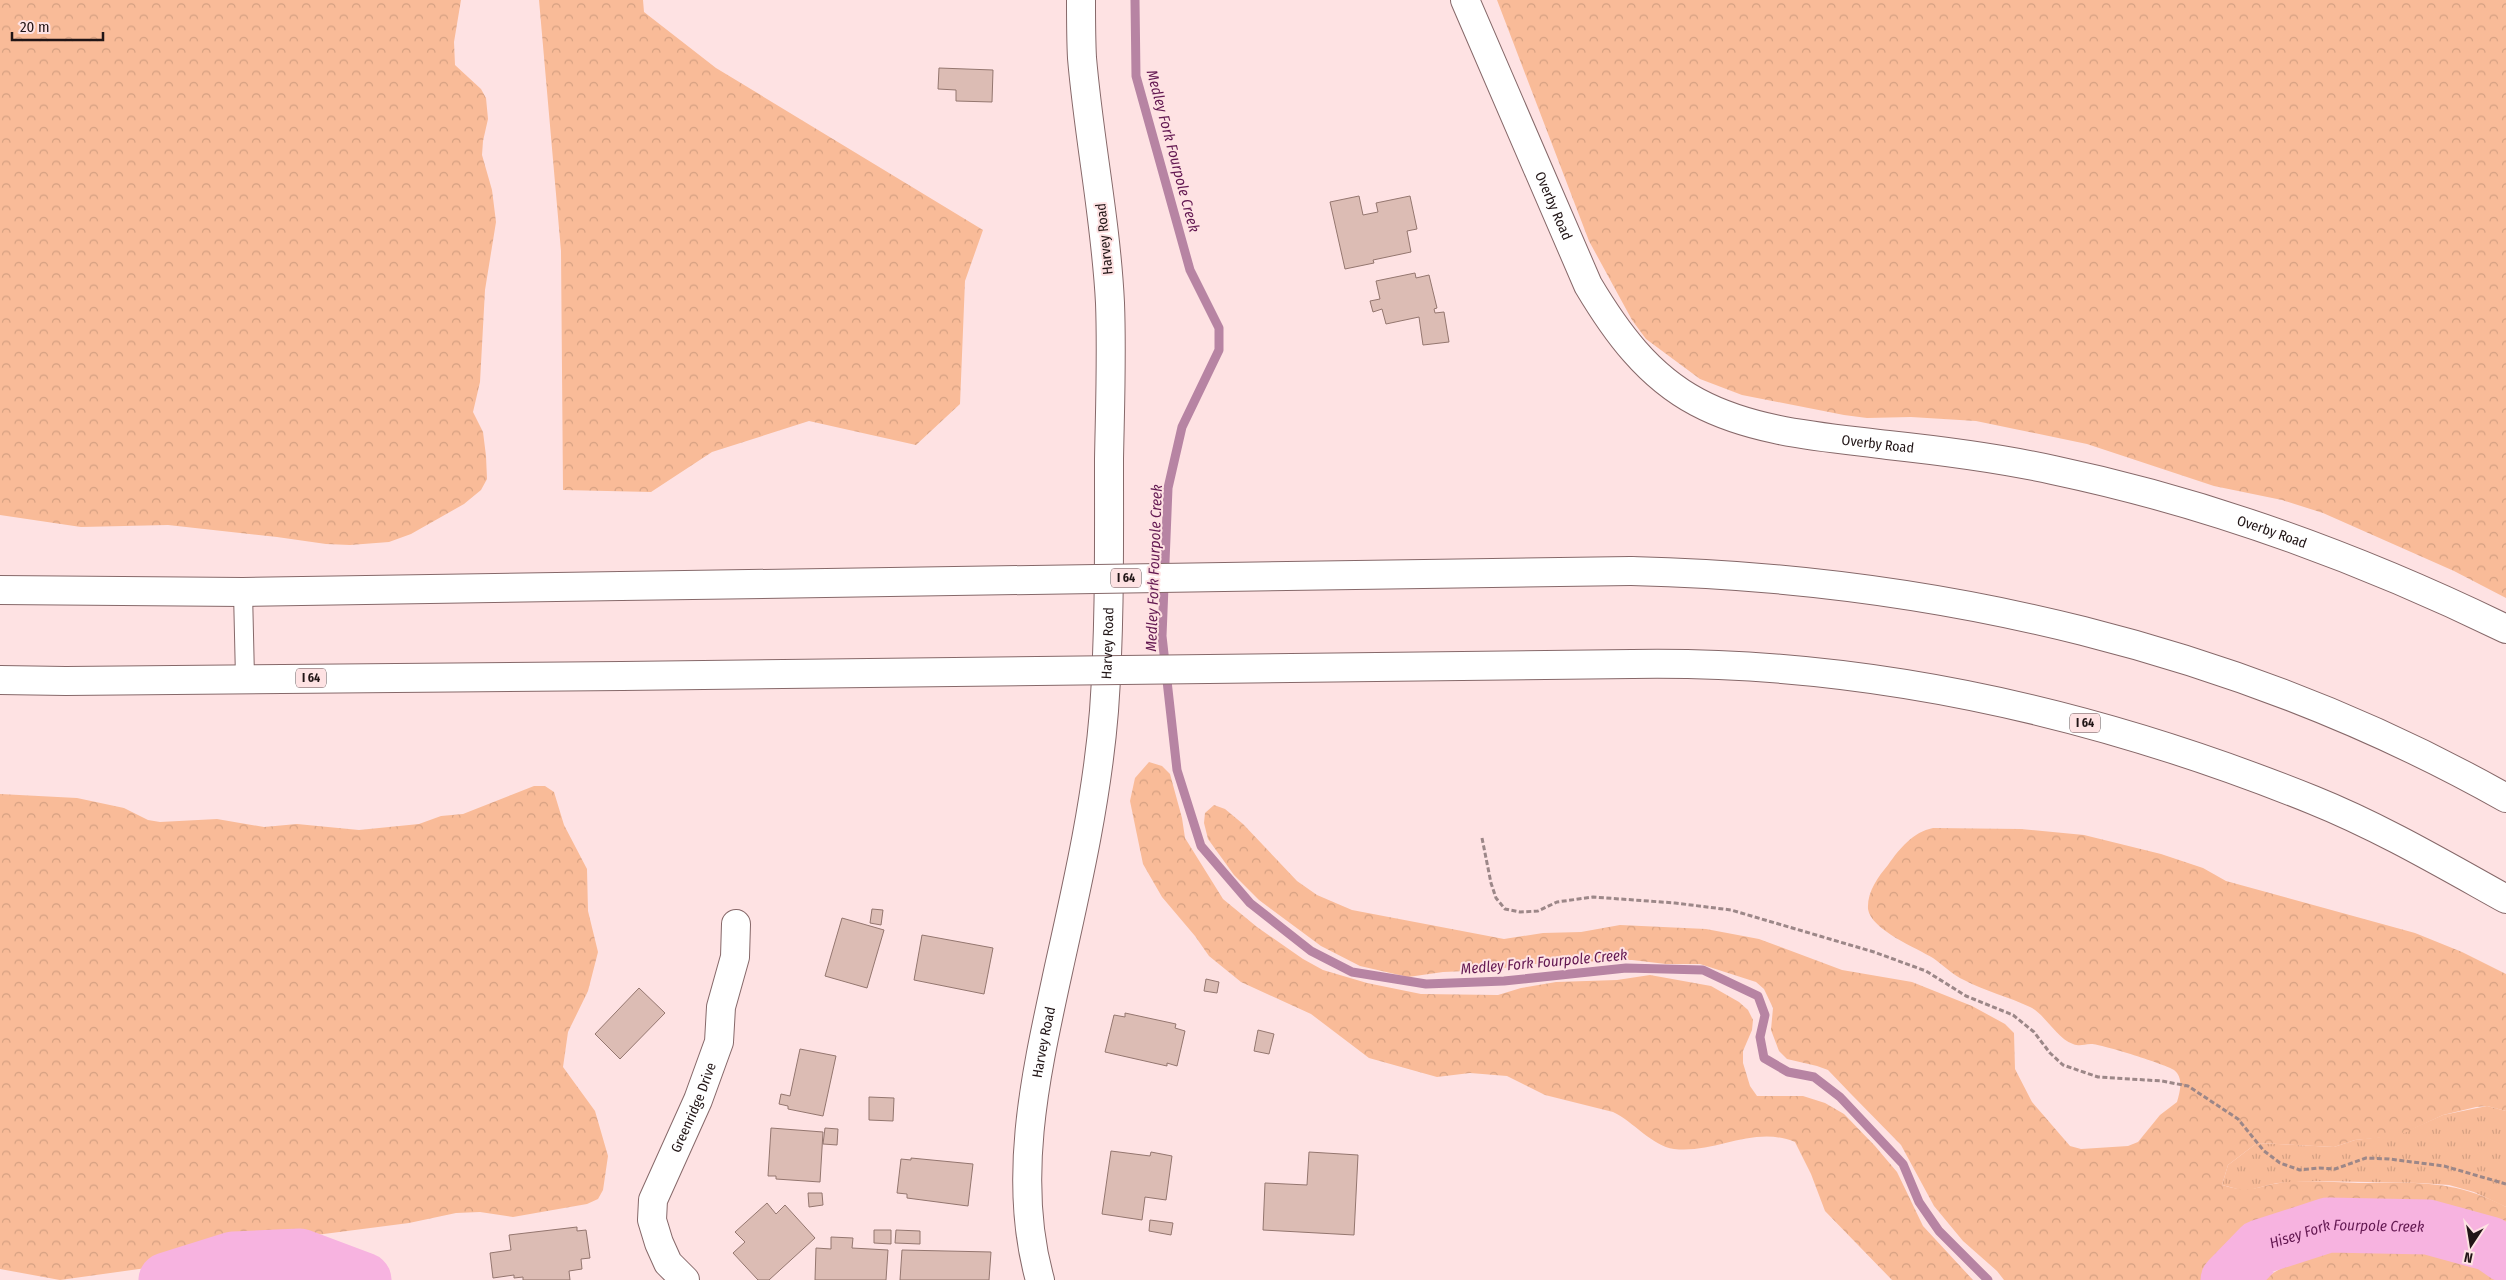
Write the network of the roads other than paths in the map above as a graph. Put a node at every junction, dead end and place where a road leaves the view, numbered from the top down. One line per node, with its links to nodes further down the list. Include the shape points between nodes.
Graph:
1 (1081, 0): 12 (main road, Harvey Road, via 1082,57 1104,224 1110,304 1104,708 1099,769 1039,1063 1029,1133 1026,1197 1030,1238)
2 (1465, 0): 5 (main road, Overby Road, via 1588,285 1630,349 1662,379 1697,402 1769,428 2054,470 2207,510 2407,582)
3 (0, 590): 4 (main road, I 64)
4 (243, 592): 6 (lane); 8 (main road, I 64, bridge, via 1631,571 1711,573 1820,582 1927,597 2038,620 2146,648 2253,682 2357,723 2455,769)
5 (2506, 629)
6 (245, 678): 7 (main road, I 64); 9 (main road, I 64, bridge, via 1632,664 1738,665 1810,670 1894,681 2108,728 2315,801 2414,848)
7 (0, 680)
8 (2506, 798)
9 (2506, 899)
10 (736, 924): 11 (main road, Greenridge Drive, via 735,956 721,1007 719,1042 698,1100 654,1200 652,1220 659,1243 668,1263)
11 (685, 1280)
12 (1040, 1280)

